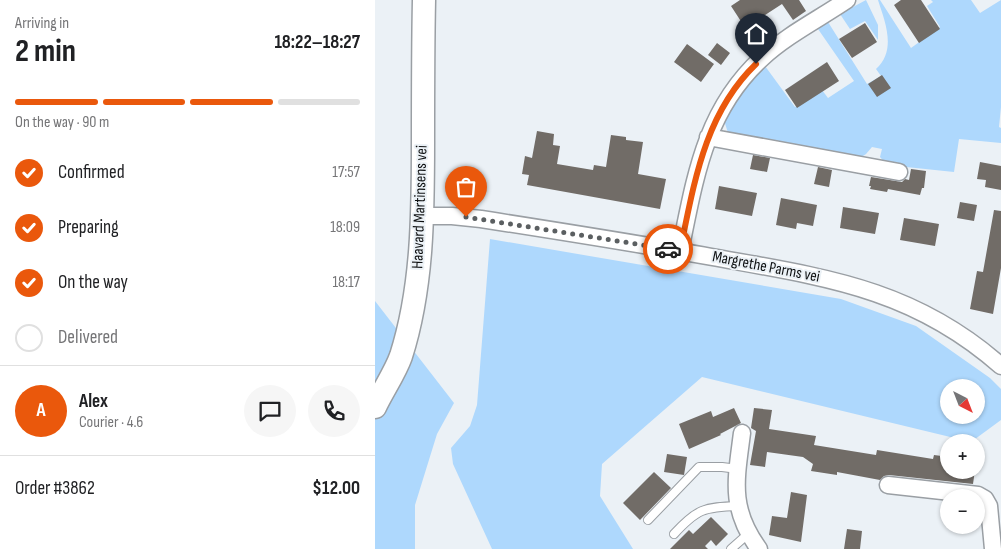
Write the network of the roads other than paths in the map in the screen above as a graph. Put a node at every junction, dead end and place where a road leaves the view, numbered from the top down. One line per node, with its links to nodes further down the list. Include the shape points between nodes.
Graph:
1 (424, 0): 5 (street, Haavard Martinsens vei)
2 (847, 0): 3 (street, via 780,44 748,71 725,102)
3 (707, 136): 4 (street); 6 (street)
4 (899, 172)
5 (422, 216): 6 (street, Margrethe Parms vei, via 481,218); 8 (street, Haavard Martinsens vei, via 417,284 401,357)
6 (680, 251): 7 (street, Margrethe Parms vei, via 827,278 877,292 940,322 975,344)
7 (1001, 366)
8 (375, 406)
9 (742, 433): 10 (street)
10 (737, 469): 12 (street); 13 (lane, via 699,467)
11 (888, 484): 18 (street, via 978,495 985,499 989,506)
12 (738, 506): 14 (lane, via 697,512); 15 (street)
13 (648, 520)
14 (674, 534)
15 (748, 534): 16 (lane); 17 (street)
16 (731, 549)
17 (759, 549)
18 (993, 549)

